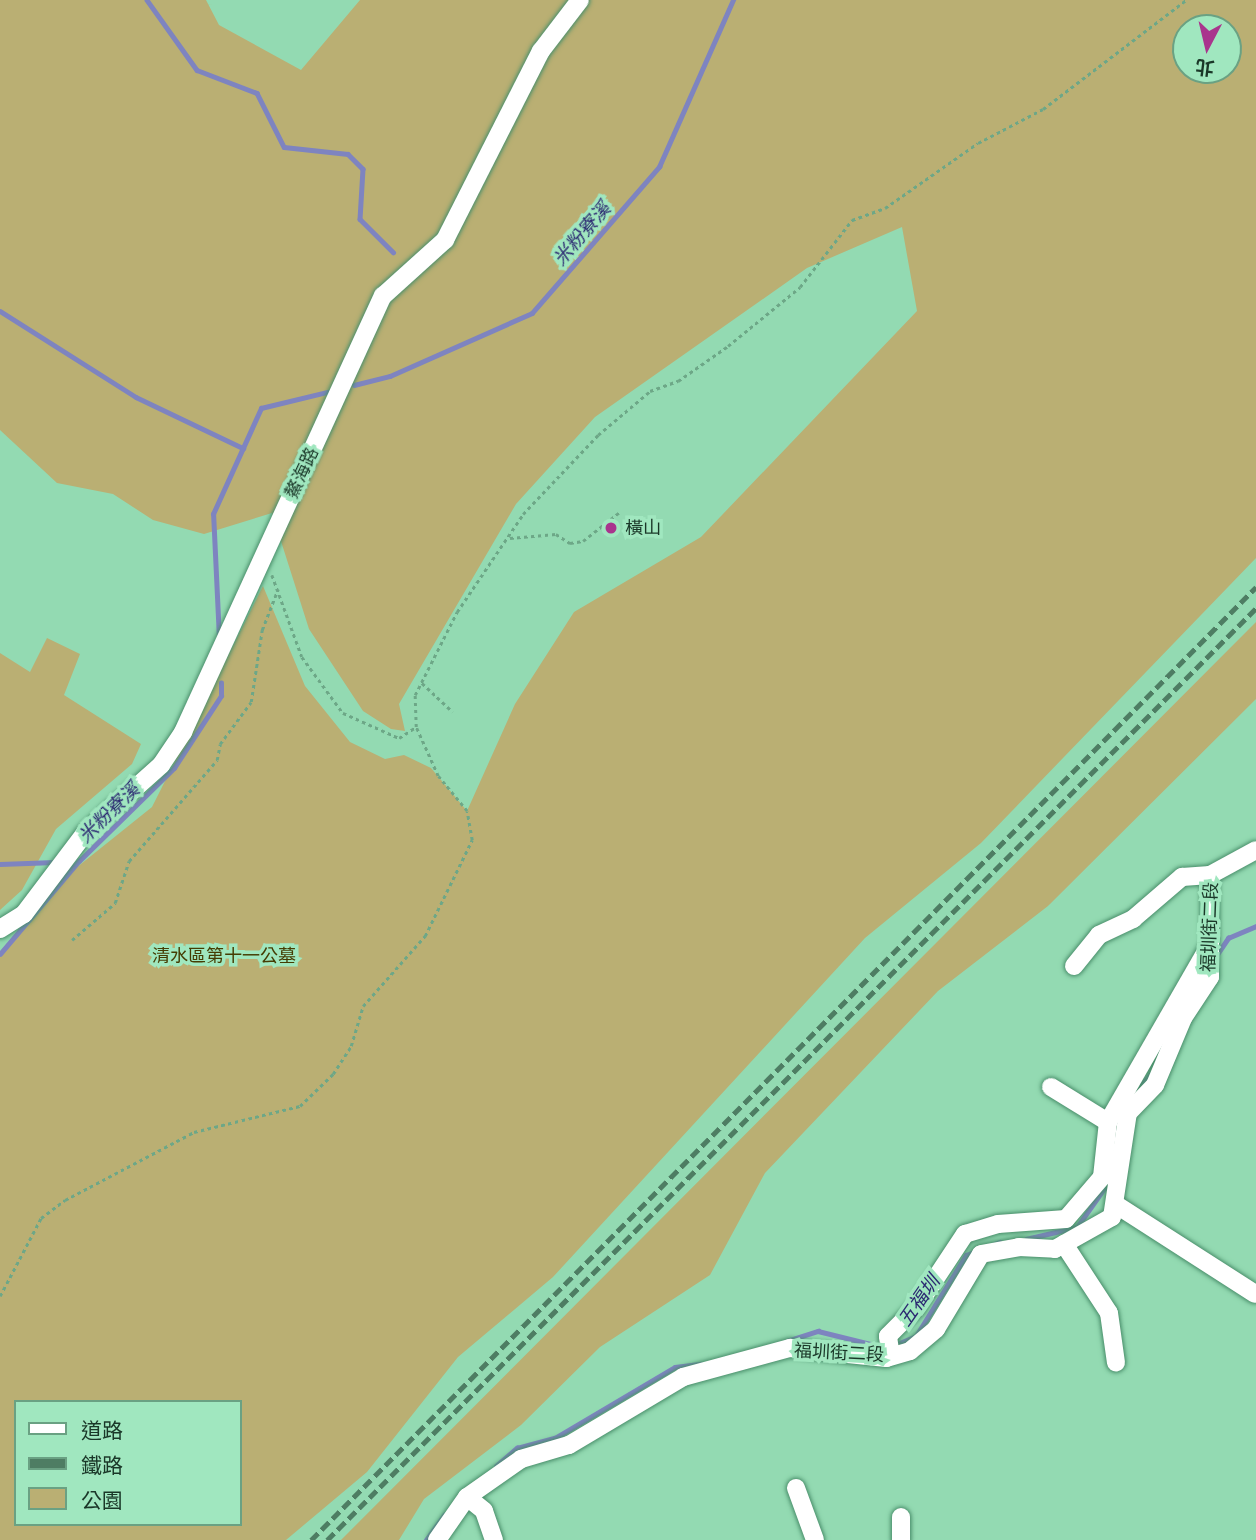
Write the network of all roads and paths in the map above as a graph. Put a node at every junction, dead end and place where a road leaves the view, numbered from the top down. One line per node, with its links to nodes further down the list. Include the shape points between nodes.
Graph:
1 (580, 0): 5 (lane, 鰲海路, via 541,51 446,240 399,275 383,296)
2 (1186, 0): 4 (path, via 1042,109 978,143 886,208 852,220 800,287 688,374 629,405 523,514)
3 (621, 511): 4 (path, via 583,541 570,543 556,534)
4 (510, 538): 7 (path, via 457,612)
5 (264, 555): 6 (path); 12 (lane, 鰲海路, via 208,689 160,765 85,832 24,914)
6 (278, 589): 9 (path, via 302,657 343,713 392,739); 13 (path, via 262,631 251,702 220,744 217,760 129,861 116,904)
7 (422, 683): 8 (path); 9 (path, via 415,695)
8 (453, 712)
9 (416, 727): 21 (path, via 438,776 467,811 472,840 425,936 363,1006 351,1046 333,1073 300,1106 194,1132 128,1173 65,1200 41,1218)
10 (1256, 850): 11 (lane, 福圳街二段)
11 (1210, 875): 14 (lane, 福圳街二段); 15 (lane, via 1182,877 1133,919 1099,935)
12 (0, 929)
13 (72, 940)
14 (1207, 950): 17 (lane); 18 (lane, 福圳街二段, via 1210,977 1183,1018 1155,1085 1128,1113)
15 (1074, 966)
16 (1051, 1087): 17 (lane)
17 (1108, 1122): 22 (lane, via 1102,1177 1066,1219 998,1224 965,1234 916,1308 888,1336)
18 (1115, 1204): 19 (lane, 福圳街二段, via 1112,1217); 20 (lane)
19 (1064, 1244): 22 (lane, 福圳街二段, via 981,1254 936,1329); 23 (lane, via 1109,1313)
20 (1255, 1294)
21 (0, 1296)
22 (891, 1356): 25 (lane, 福圳街二段, via 790,1348 683,1377 569,1446 521,1459)
23 (1116, 1363)
24 (796, 1488): 29 (lane)
25 (467, 1497): 27 (lane, 福圳街二段); 28 (lane, via 484,1511)
26 (901, 1517): 30 (lane)
27 (437, 1540)
28 (494, 1540)
29 (815, 1540)
30 (901, 1540)

